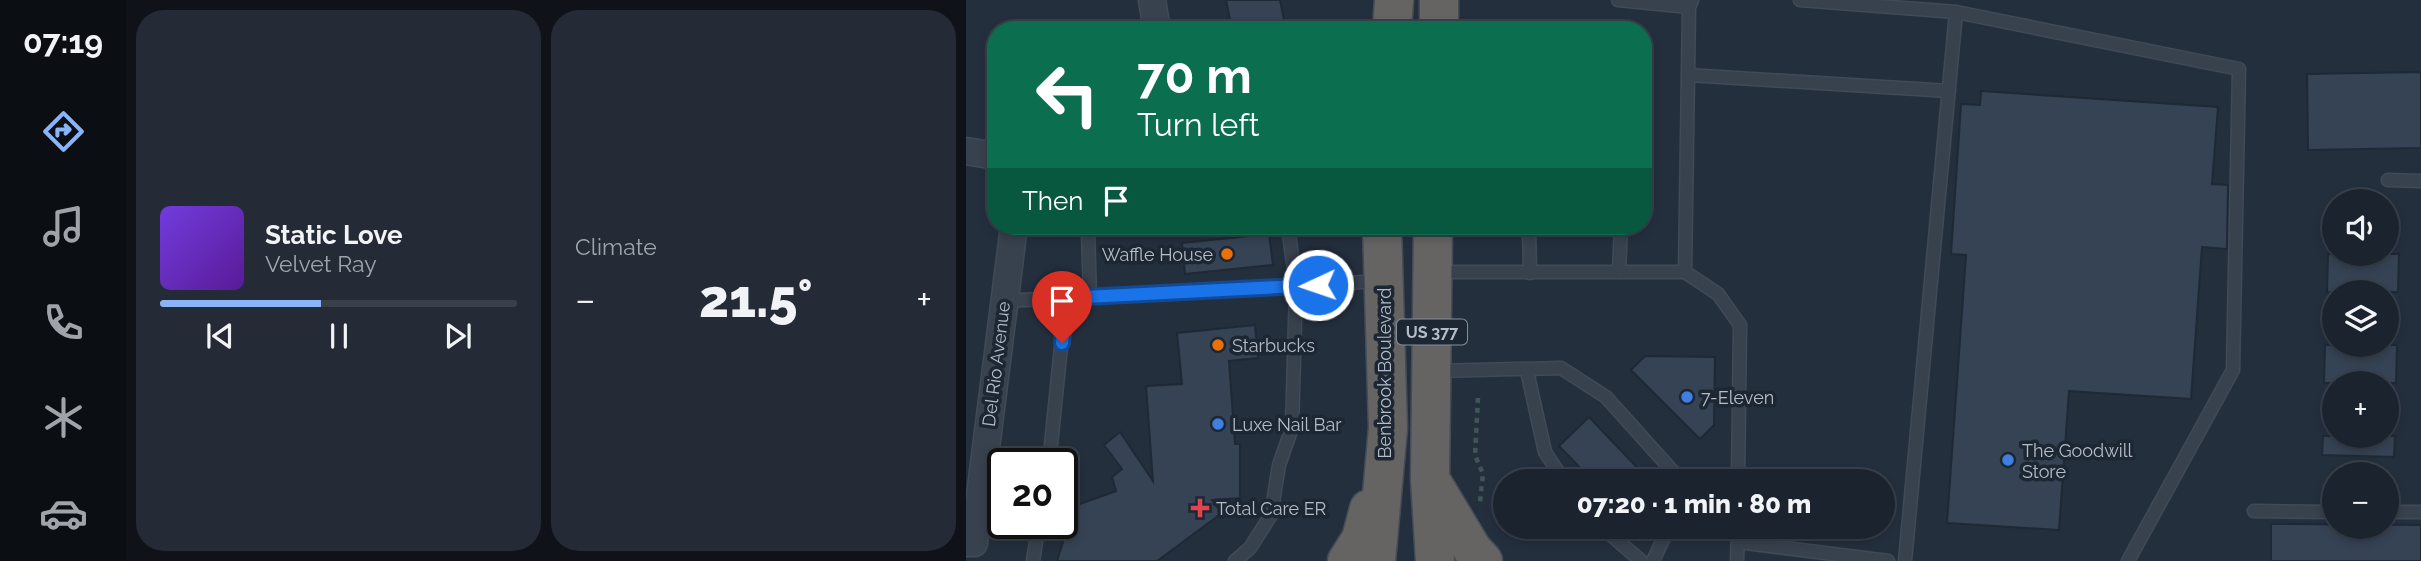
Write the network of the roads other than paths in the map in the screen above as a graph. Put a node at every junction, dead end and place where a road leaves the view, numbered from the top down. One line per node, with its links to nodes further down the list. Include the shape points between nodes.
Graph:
1 (1152, 0): 10 (street)
2 (1394, 0): 11 (highway)
3 (1439, 0): 12 (highway)
4 (1619, 0): 5 (lane)
5 (1625, 0): 8 (lane)
6 (1800, 0): 7 (lane)
7 (1816, 1): 9 (lane)
8 (1691, 4): 13 (lane)
9 (1956, 12): 14 (lane); 63 (lane, via 2239,69 2234,370)
10 (1156, 21)
11 (1393, 21)
12 (1439, 21)
13 (1688, 75): 14 (lane); 28 (lane)
14 (1949, 91): 62 (lane)
15 (966, 151): 16 (street)
16 (987, 154)
17 (2388, 180): 18 (lane)
18 (2421, 181)
19 (1013, 235): 34 (street, Del Rio Avenue)
20 (1088, 235): 32 (lane)
21 (1289, 235): 31 (lane)
22 (1382, 235): 30 (highway, Benbrook Boulevard / US 377)
23 (1433, 235): 26 (highway, US 377)
24 (1529, 235): 29 (lane)
25 (1621, 235): 27 (lane)
26 (1432, 272): 29 (lane); 35 (highway, US 377)
27 (1619, 272): 28 (lane); 29 (lane)
28 (1685, 272): 41 (lane, via 1718,294 1740,325)
29 (1530, 273)
30 (1383, 281): 31 (lane); 37 (highway, Benbrook Boulevard / US 377)
31 (1296, 286): 32 (lane); 53 (lane, via 1292,428 1279,465 1271,515 1250,548)
32 (1090, 297): 33 (lane)
33 (1066, 298): 34 (lane); 38 (lane)
34 (1004, 301): 51 (street, Del Rio Avenue)
35 (1433, 371): 36 (lane); 42 (highway, US 377)
36 (1527, 371): 39 (lane, via 1545,452); 40 (lane, via 1561,368 1606,397)
37 (1388, 428): 54 (highway, via 1361,539); 55 (highway, Benbrook Boulevard / US 377)
38 (1051, 448)
39 (1556, 469)
40 (1671, 469)
41 (1738, 469)
42 (1430, 479): 56 (highway, US 377); 57 (highway)
43 (2254, 511): 44 (lane)
44 (2322, 512)
45 (2399, 512): 46 (lane)
46 (2421, 512)
47 (1037, 539): 52 (lane)
48 (1616, 539): 58 (lane)
49 (1663, 539): 59 (lane)
50 (1738, 542): 60 (lane); 61 (lane)
51 (970, 543)
52 (1033, 561)
53 (1235, 561)
54 (1347, 561)
55 (1376, 561)
56 (1435, 561)
57 (1483, 561)
58 (1641, 561)
59 (1653, 561)
60 (1737, 561)
61 (1888, 561)
62 (1905, 561)
63 (2128, 561)

